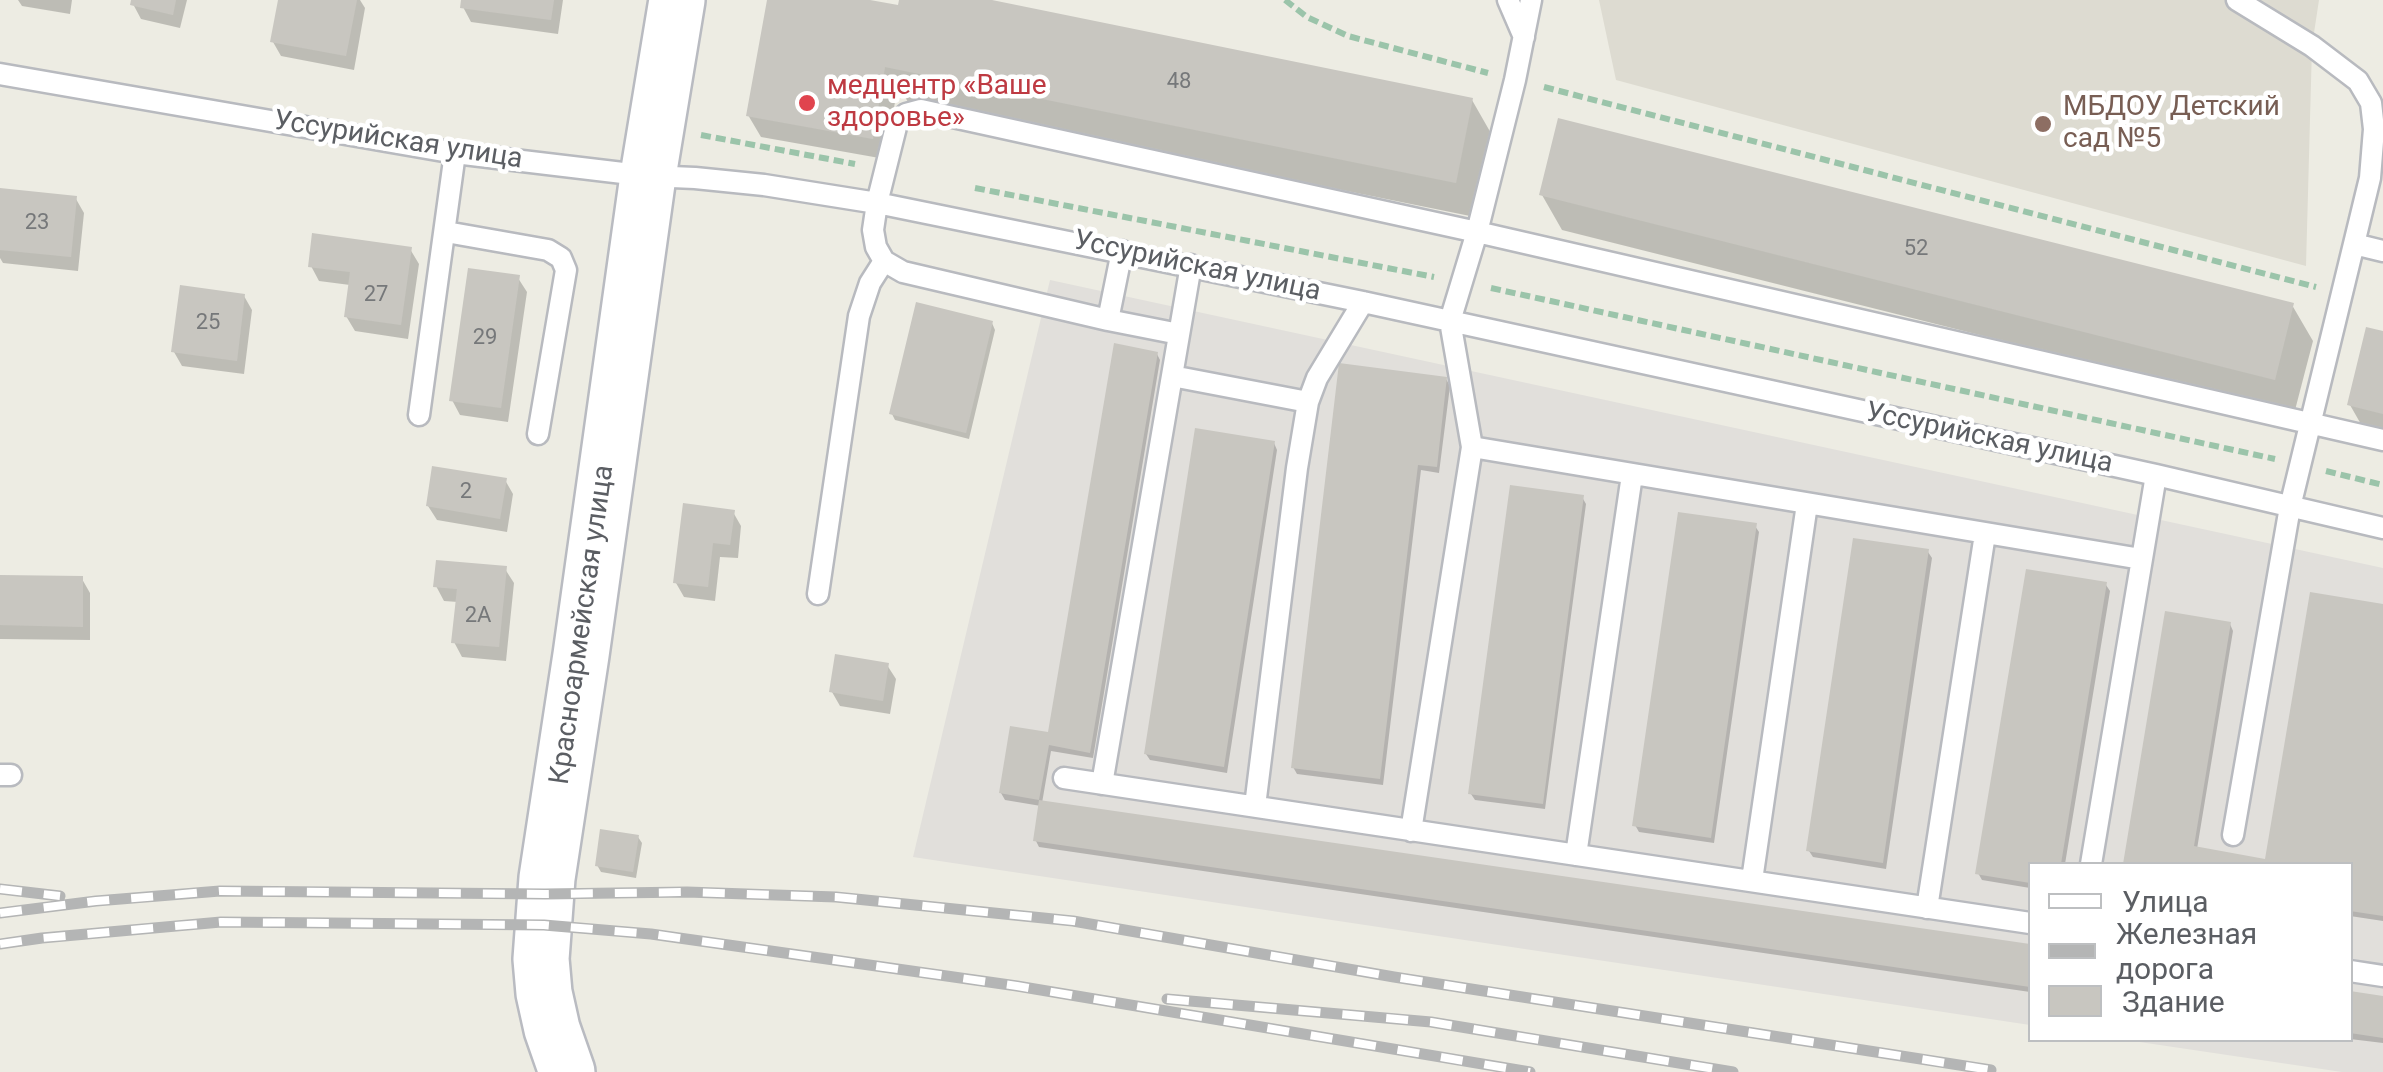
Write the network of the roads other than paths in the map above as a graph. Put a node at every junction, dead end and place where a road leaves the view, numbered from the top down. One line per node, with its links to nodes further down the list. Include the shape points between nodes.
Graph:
1 (677, 0): 8 (main road, Красноармейская улица)
2 (1508, 0): 5 (lane)
3 (1531, 0): 5 (lane)
4 (2237, 0): 9 (lane, via 2358,80 2371,103)
5 (1524, 36): 12 (lane)
6 (0, 74): 7 (lane, Уссурийская улица)
7 (455, 153): 8 (lane, Уссурийская улица); 11 (lane)
8 (648, 176): 10 (lane, Уссурийская улица); 49 (main road, Красноармейская улица, via 546,878 544,992)
9 (2377, 177): 13 (lane)
10 (877, 202): 12 (lane, via 897,123 921,110); 15 (lane, Уссурийская улица); 16 (lane, via 873,230)
11 (446, 232): 24 (lane); 26 (lane, via 561,258 566,270)
12 (1477, 232): 20 (lane); 25 (lane)
13 (2354, 244): 14 (lane); 25 (lane)
14 (2383, 251)
15 (1122, 252): 17 (lane, Уссурийская улица); 19 (lane)
16 (884, 261): 19 (lane, via 903,272); 36 (lane, via 859,316)
17 (1191, 265): 18 (lane, Уссурийская улица); 21 (lane)
18 (1363, 302): 20 (lane, Уссурийская улица); 23 (lane)
19 (1108, 320): 21 (lane)
20 (1450, 321): 28 (lane); 30 (lane, Уссурийская улица)
21 (1179, 334): 22 (lane)
22 (1172, 376): 23 (lane); 38 (lane)
23 (1308, 402): 39 (lane)
24 (419, 414)
25 (2312, 424): 27 (lane); 32 (lane)
26 (538, 434)
27 (2383, 440)
28 (1472, 448): 29 (lane); 40 (lane)
29 (1632, 475): 31 (lane); 42 (lane)
30 (2156, 476): 32 (lane, Уссурийская улица); 35 (lane)
31 (1807, 504): 34 (lane); 44 (lane)
32 (2290, 507): 33 (lane, Уссурийская улица); 41 (lane)
33 (2383, 528)
34 (1985, 534): 35 (lane); 45 (lane)
35 (2141, 559): 43 (lane)
36 (818, 594)
37 (1064, 778): 38 (lane)
38 (1102, 784): 39 (lane)
39 (1255, 806): 40 (lane)
40 (1411, 830): 42 (lane)
41 (2234, 835)
42 (1576, 855): 44 (lane)
43 (2091, 862)
44 (1752, 880): 45 (lane)
45 (1927, 908): 46 (lane)
46 (2028, 923)
47 (2353, 971): 48 (lane)
48 (2383, 976)
49 (568, 1072)

